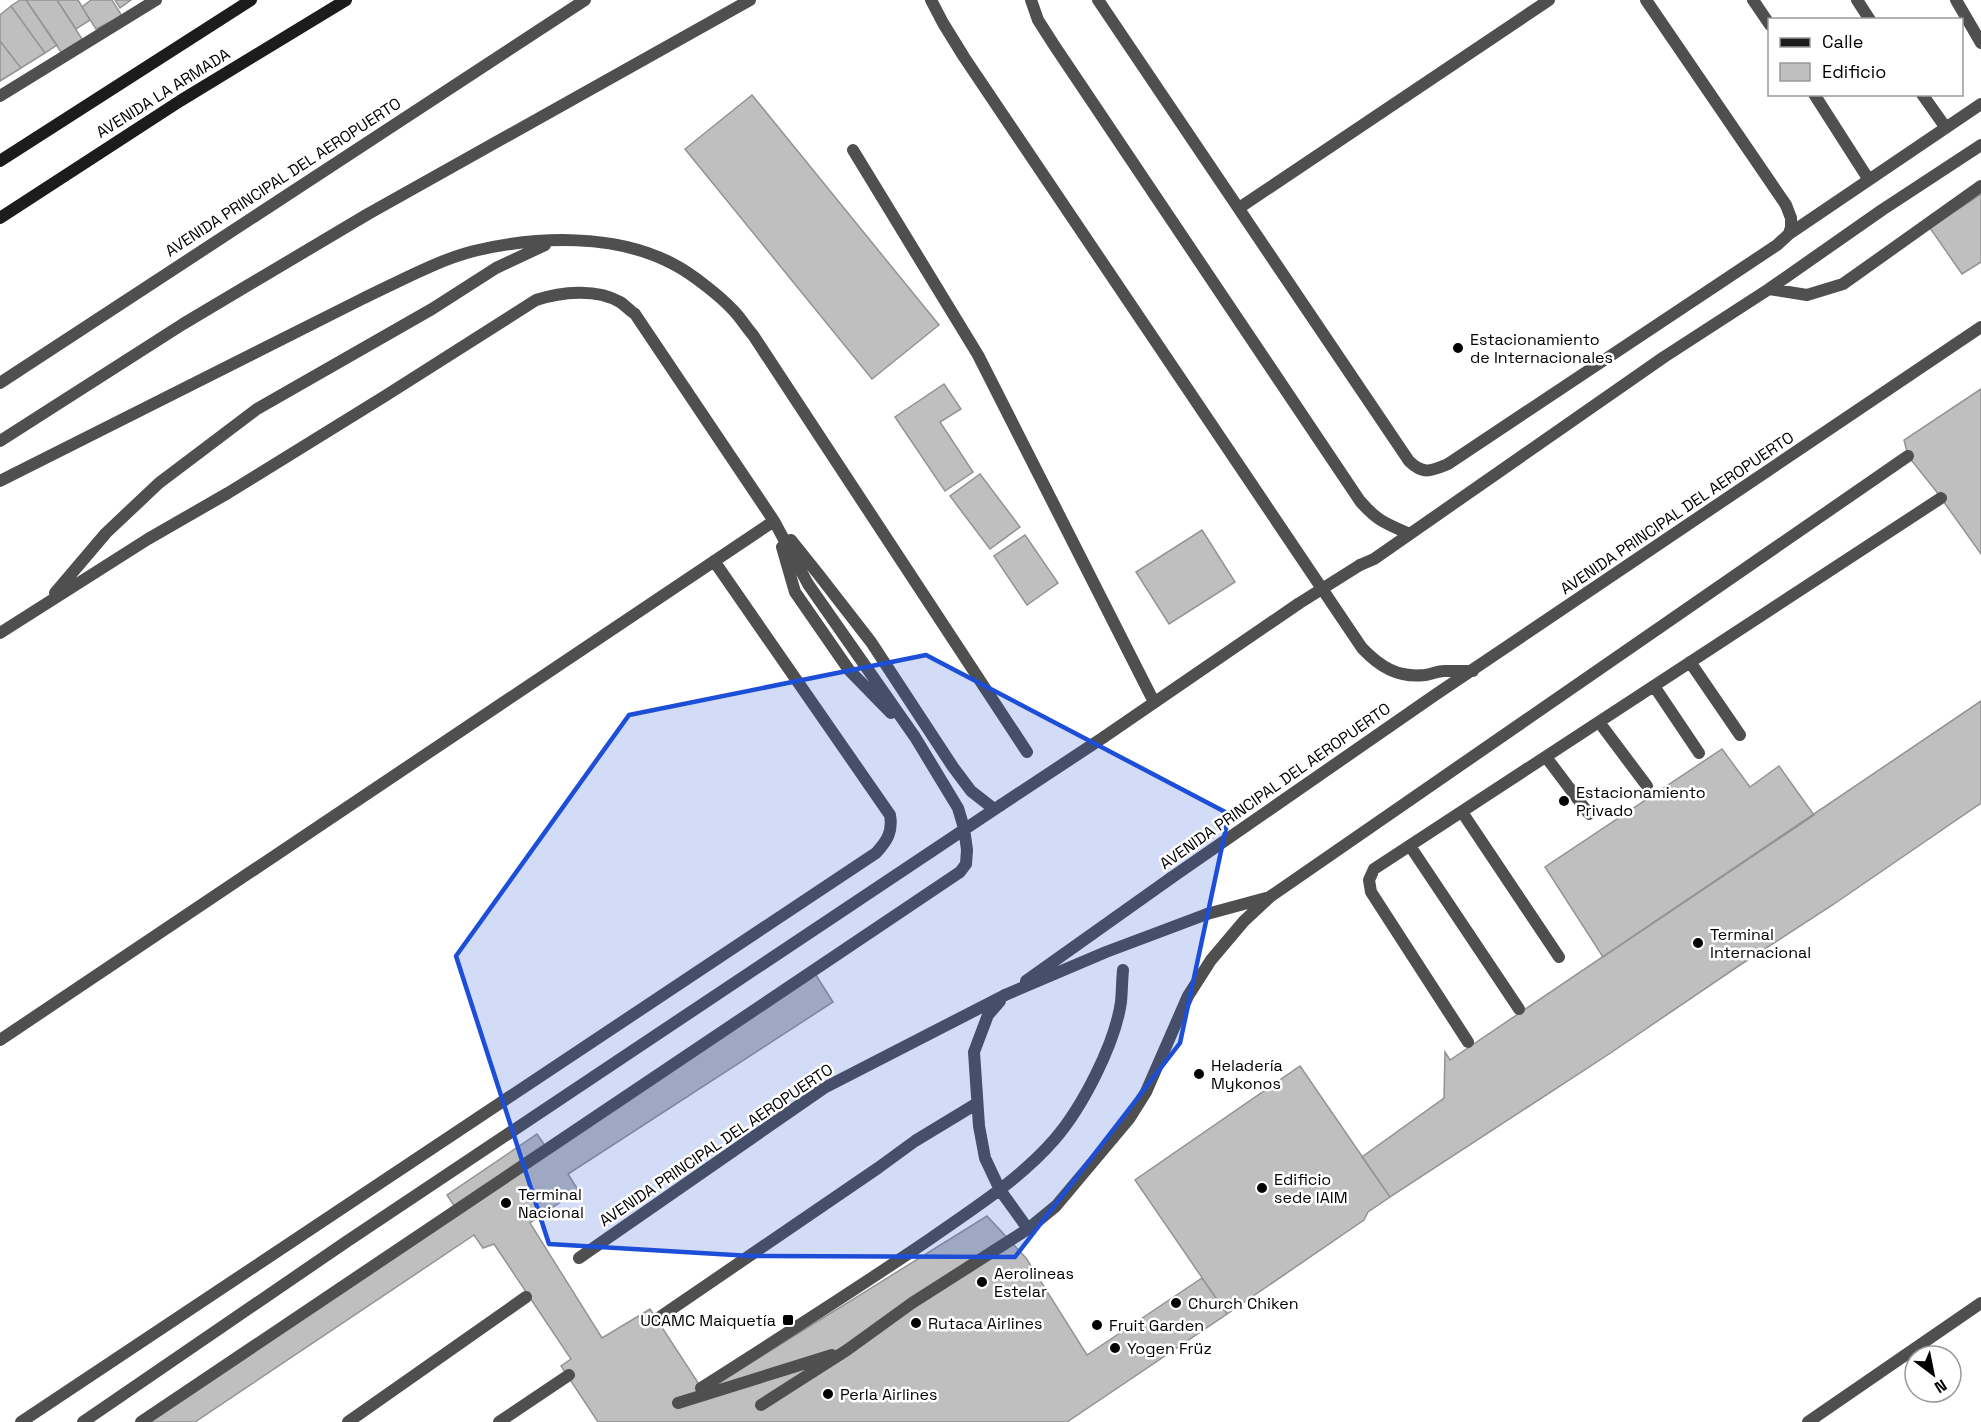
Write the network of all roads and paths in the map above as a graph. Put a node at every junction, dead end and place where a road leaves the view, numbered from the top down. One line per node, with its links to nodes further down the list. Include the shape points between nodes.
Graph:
1 (156, 0): 17 (street)
2 (250, 0): 24 (main road, AVENIDA LA ARMADA)
3 (346, 0): 28 (main road, AVENIDA LA ARMADA, via 180,101)
4 (585, 0): 33 (street, AVENIDA PRINCIPAL DEL AEROPUERTO)
5 (750, 0): 34 (street, via 347,227 183,324)
6 (931, 0): 44 (street, via 964,57 1362,648 1390,671 1424,675)
7 (1031, 0): 39 (street, via 1053,45 1360,501 1380,520)
8 (1098, 0): 27 (street)
9 (1549, 0): 27 (street)
10 (1646, 0): 29 (street, via 1786,205 1791,218)
11 (1753, 0): 15 (street)
12 (1857, 0): 14 (street)
13 (1956, 0): 16 (street)
14 (1869, 18)
15 (1768, 22)
16 (1981, 43)
17 (0, 96)
18 (1815, 96): 25 (street)
19 (1923, 96): 21 (street)
20 (1981, 104): 21 (street)
21 (1946, 128): 25 (street)
22 (1981, 145): 31 (street)
23 (853, 150): 46 (street, via 978,355)
24 (0, 161)
25 (1869, 180): 29 (street)
26 (1981, 186): 31 (street, via 1843,284 1807,295)
27 (1239, 208): 29 (street, via 1409,461 1423,471 1448,464)
28 (0, 218)
29 (1789, 234)
30 (554, 241): 36 (street, via 472,251 420,271); 41 (street, via 496,268 257,409 159,483 106,533); 49 (street, via 636,249 676,265 732,309)
31 (1769, 289): 39 (street, via 1664,357)
32 (1981, 327): 44 (street, AVENIDA PRINCIPAL DEL AEROPUERTO)
33 (0, 383)
34 (0, 441)
35 (1908, 456): 58 (street)
36 (0, 481)
37 (1941, 498): 43 (street)
38 (774, 521): 40 (street); 41 (street, via 634,314 619,302 604,297 556,293 509,316); 53 (street, via 871,642 965,783 978,797); 56 (street, via 808,584 915,737 958,808)
39 (1410, 534): 46 (street, bridge)
40 (714, 561): 63 (street); 77 (street, via 890,815 890,836 876,853)
41 (48, 602): 42 (street)
42 (0, 633)
43 (1690, 662): 45 (street); 48 (street)
44 (1473, 671): 61 (street, AVENIDA PRINCIPAL DEL AEROPUERTO, bridge)
45 (1654, 686): 47 (street); 50 (street)
46 (1154, 702): 53 (street, bridge)
47 (1599, 722): 51 (street); 52 (street)
48 (1740, 735)
49 (1027, 752)
50 (1699, 753)
51 (1546, 757): 54 (street); 55 (street)
52 (1647, 786)
53 (998, 807): 56 (street)
54 (1462, 812): 57 (street); 59 (street)
55 (1589, 814)
56 (964, 828): 78 (street); 79 (street, via 966,864 960,872)
57 (1410, 846): 62 (street); 64 (street, via 1374,869 1369,880 1371,892)
58 (1271, 896): 61 (street, bridge, via 1207,914); 67 (street, via 1228,939 1198,979 1146,1092 1129,1119 1056,1206)
59 (1559, 957)
60 (1123, 970): 66 (street, via 1121,1003 1098,1070 1084,1097 1055,1139)
61 (1005, 995): 65 (street, via 988,1015 974,1052); 68 (street, AVENIDA PRINCIPAL DEL AEROPUERTO, via 824,1088)
62 (1519, 1009)
63 (0, 1040)
64 (1468, 1042)
65 (976, 1104): 66 (street, via 986,1158); 71 (street, via 915,1141)
66 (1000, 1190): 67 (street); 74 (street, via 878,1275)
67 (1028, 1229): 72 (street)
68 (579, 1258)
69 (526, 1297): 80 (street)
70 (1981, 1303): 82 (street)
71 (657, 1319)
72 (847, 1350): 75 (street); 76 (street)
73 (569, 1376): 81 (street)
74 (701, 1388)
75 (678, 1403)
76 (761, 1405)
77 (21, 1422)
78 (83, 1422)
79 (141, 1422)
80 (348, 1422)
81 (499, 1422)
82 (1808, 1422)

